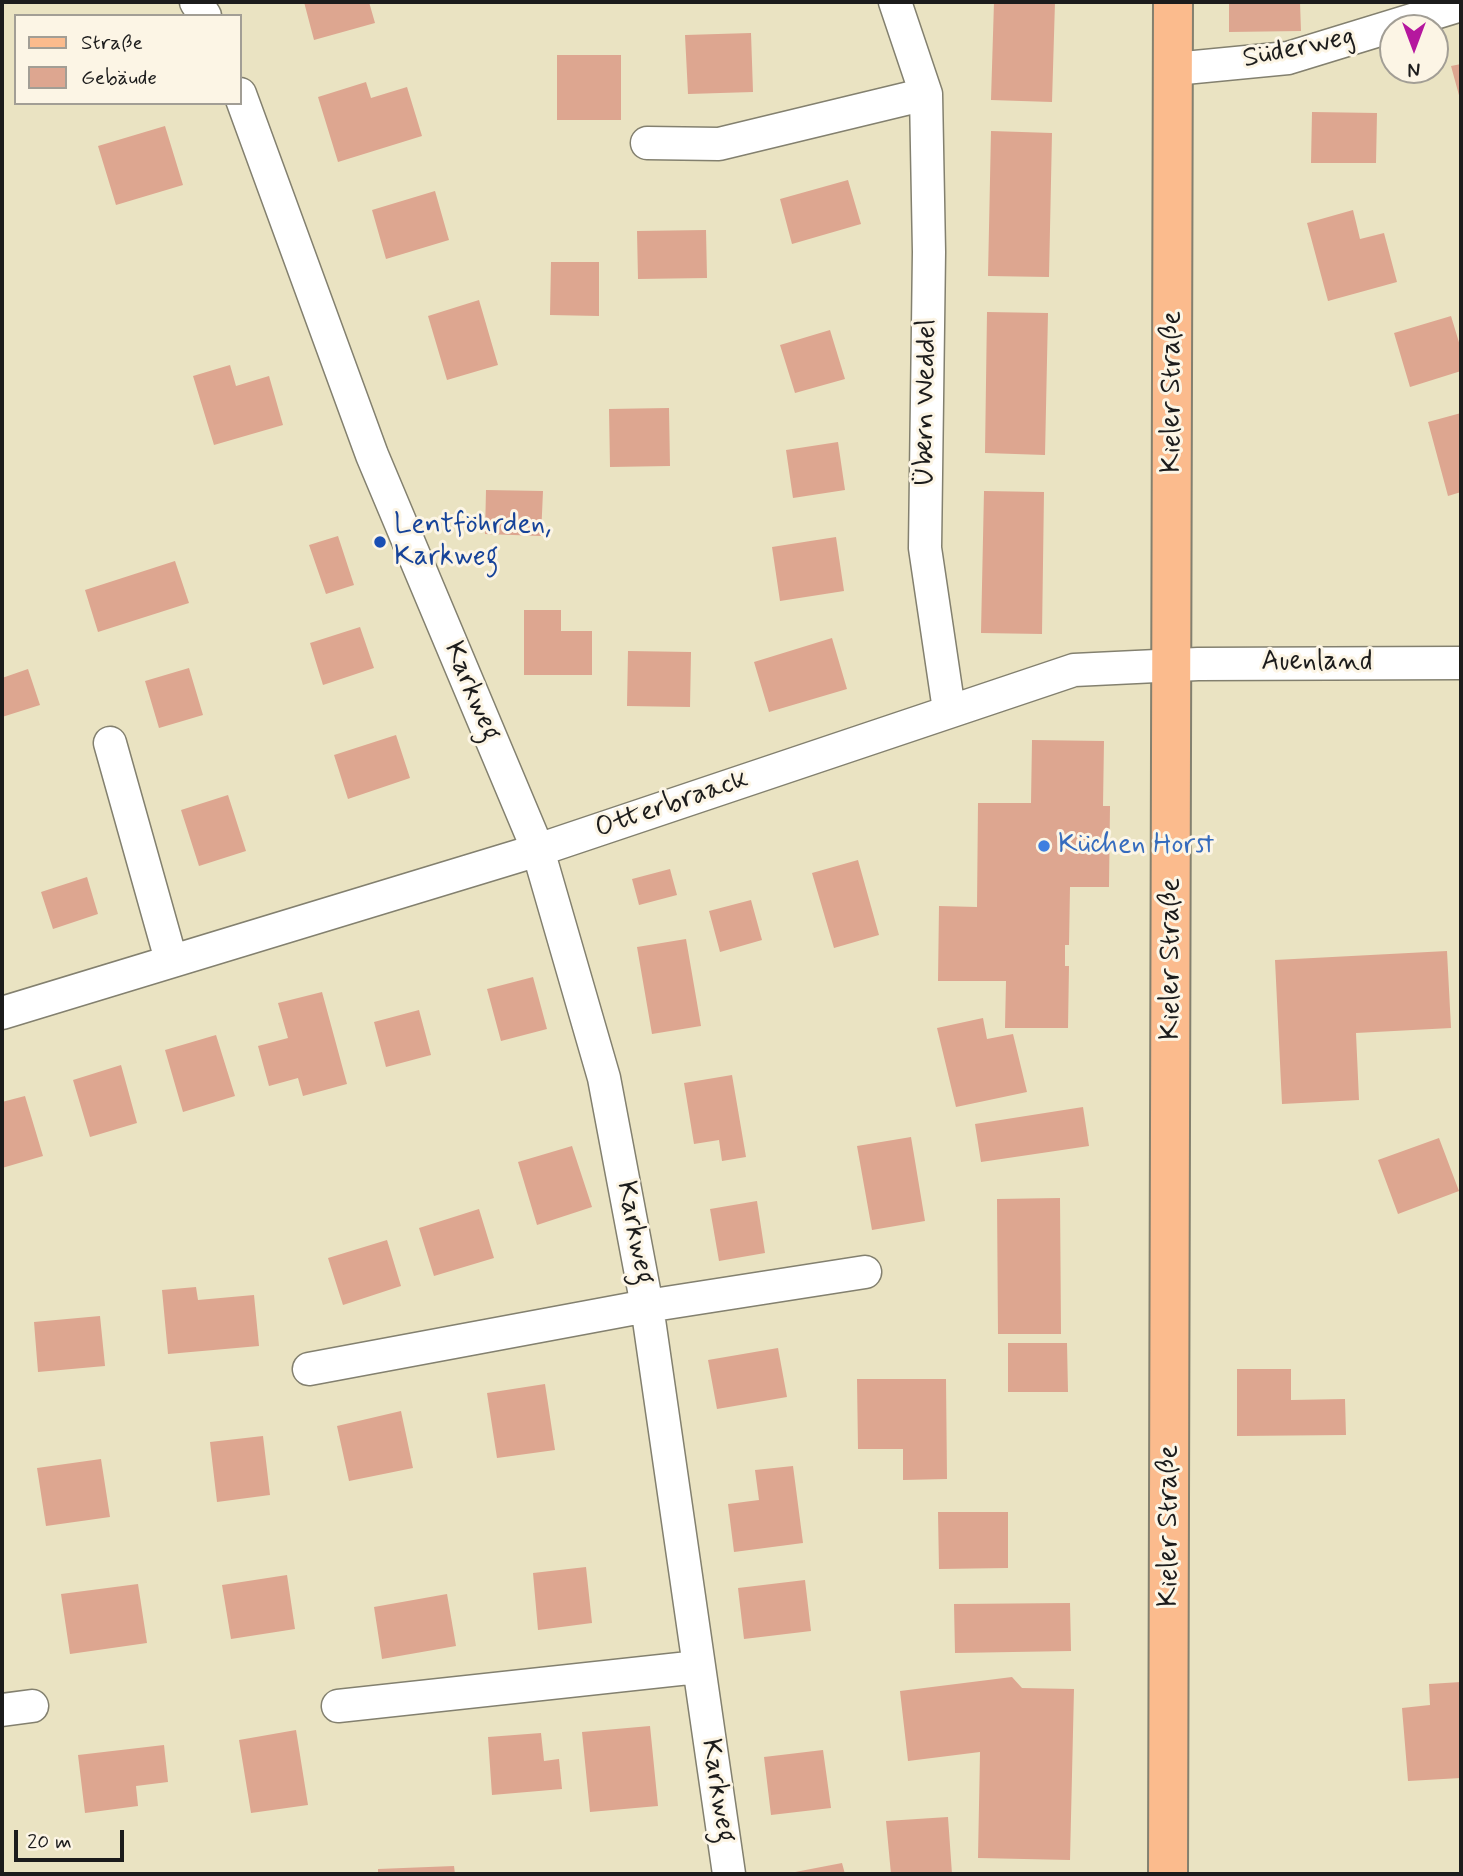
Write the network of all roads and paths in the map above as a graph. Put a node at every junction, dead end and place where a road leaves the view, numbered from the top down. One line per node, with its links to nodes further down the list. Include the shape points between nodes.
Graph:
1 (895, 2): 5 (street, Übern Weddel)
2 (1173, 2): 4 (main road, Kieler Straße)
3 (1461, 5): 4 (street, Süderweg, via 1288,58)
4 (1174, 69): 9 (main road, Kieler Straße)
5 (926, 94): 7 (street, via 719,144); 10 (street, Übern Weddel, via 925,548)
6 (242, 99): 12 (street, Karkweg, via 372,455)
7 (647, 143)
8 (1461, 663): 9 (street, Auenland)
9 (1173, 664): 10 (street, Otterbraack, via 1074,670); 21 (main road, Kieler Straße)
10 (950, 710): 12 (street, Otterbraack)
11 (110, 743): 13 (street)
12 (538, 850): 13 (street, Otterbraack); 16 (street, Karkweg, via 604,1078)
13 (171, 960): 14 (street, Otterbraack)
14 (2, 1013)
15 (865, 1272): 16 (street, Karkweg)
16 (647, 1306): 17 (street, Karkweg); 18 (street, Karkweg)
17 (309, 1369)
18 (698, 1667): 19 (street); 20 (street, Karkweg)
19 (338, 1706)
20 (729, 1874)
21 (1168, 1874)

